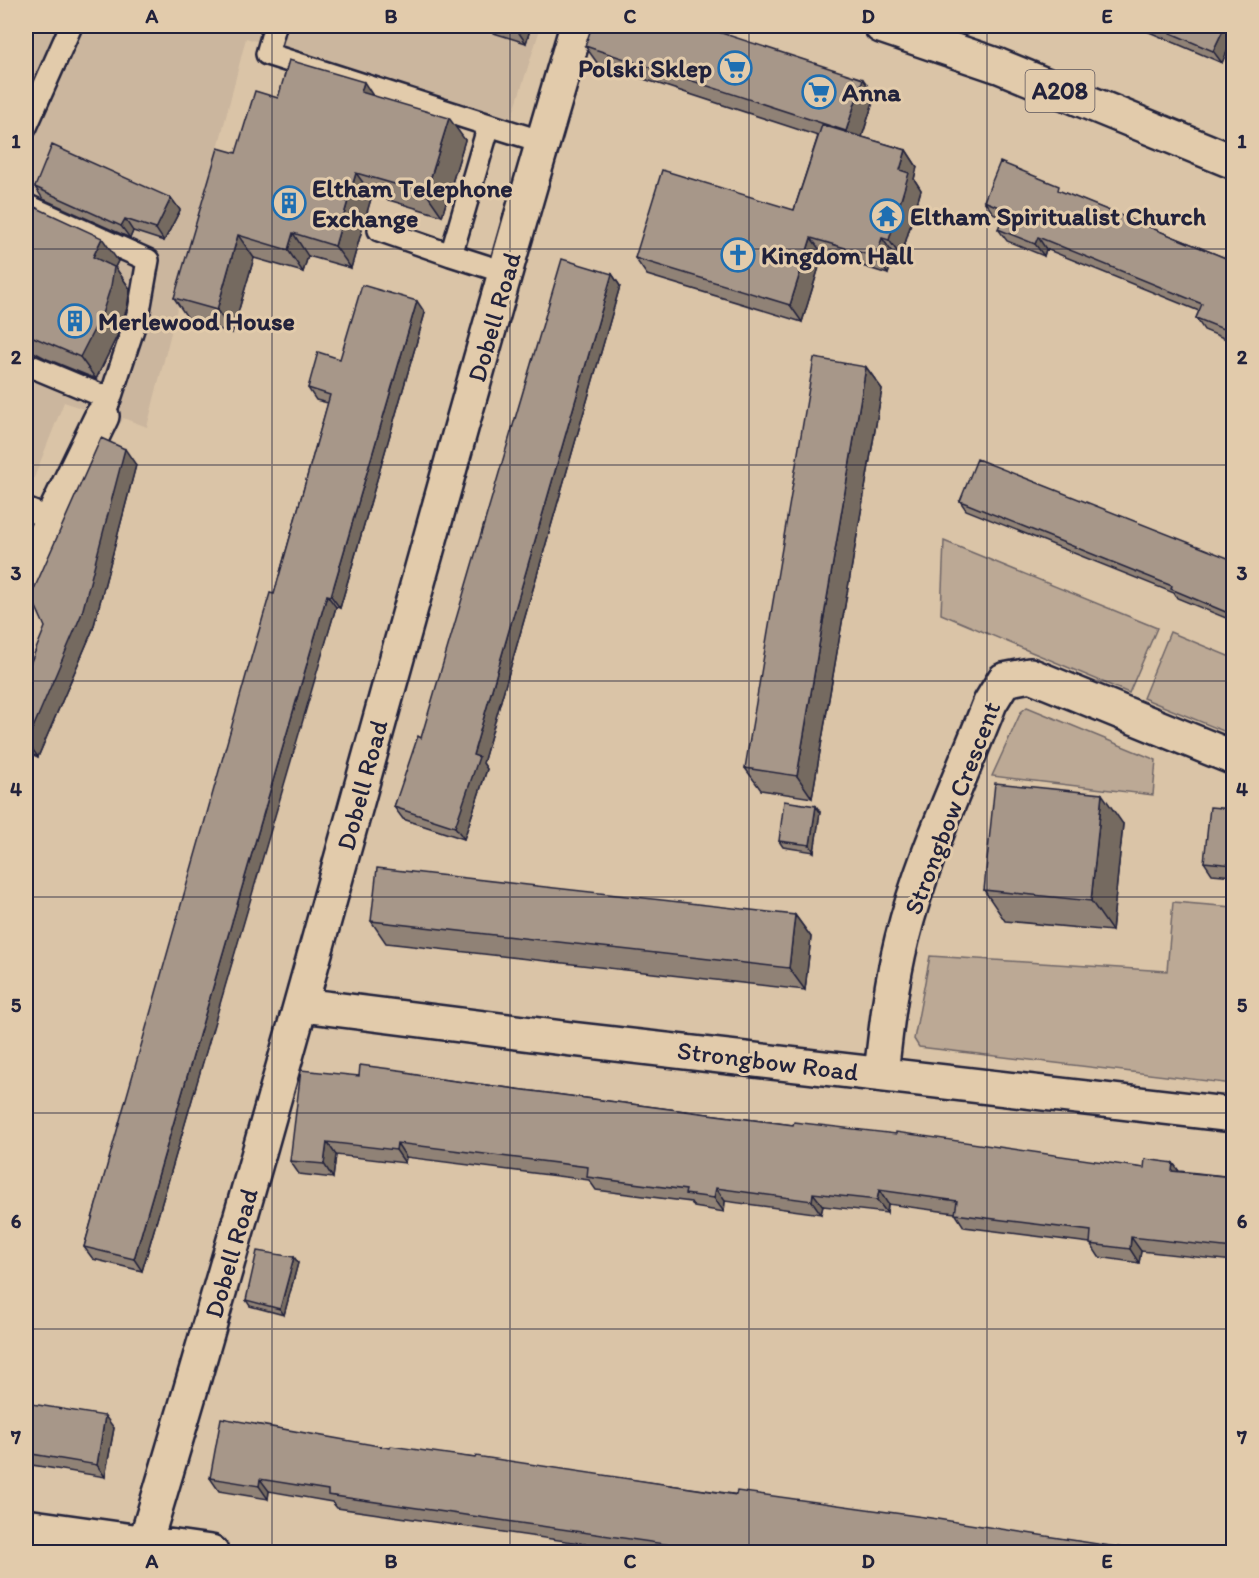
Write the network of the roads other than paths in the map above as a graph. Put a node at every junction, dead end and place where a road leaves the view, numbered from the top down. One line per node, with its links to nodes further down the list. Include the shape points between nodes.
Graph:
1 (71, 26): 6 (lane)
2 (275, 26): 5 (lane, via 267,54)
3 (577, 26): 7 (street, Dobell Road)
4 (881, 26): 8 (street, A208, via 999,66)
5 (489, 124): 7 (lane); 11 (lane)
6 (26, 127)
7 (543, 142): 12 (street, Dobell Road)
8 (1233, 162)
9 (26, 205): 14 (lane, via 148,260 139,311)
10 (379, 230): 11 (lane)
11 (451, 255): 12 (lane)
12 (507, 273): 18 (street, Dobell Road, via 388,684)
13 (26, 364): 14 (lane)
14 (106, 408): 15 (street)
15 (38, 514): 16 (street)
16 (26, 573)
17 (1233, 758): 19 (street, Strongbow Crescent, via 1030,675 1004,680 990,703 902,937)
18 (302, 1005): 19 (street, Strongbow Road); 22 (street, Dobell Road)
19 (881, 1074): 20 (street, Strongbow Road)
20 (1233, 1115)
21 (26, 1526): 22 (street)
22 (145, 1543): 23 (street)
23 (211, 1552)

